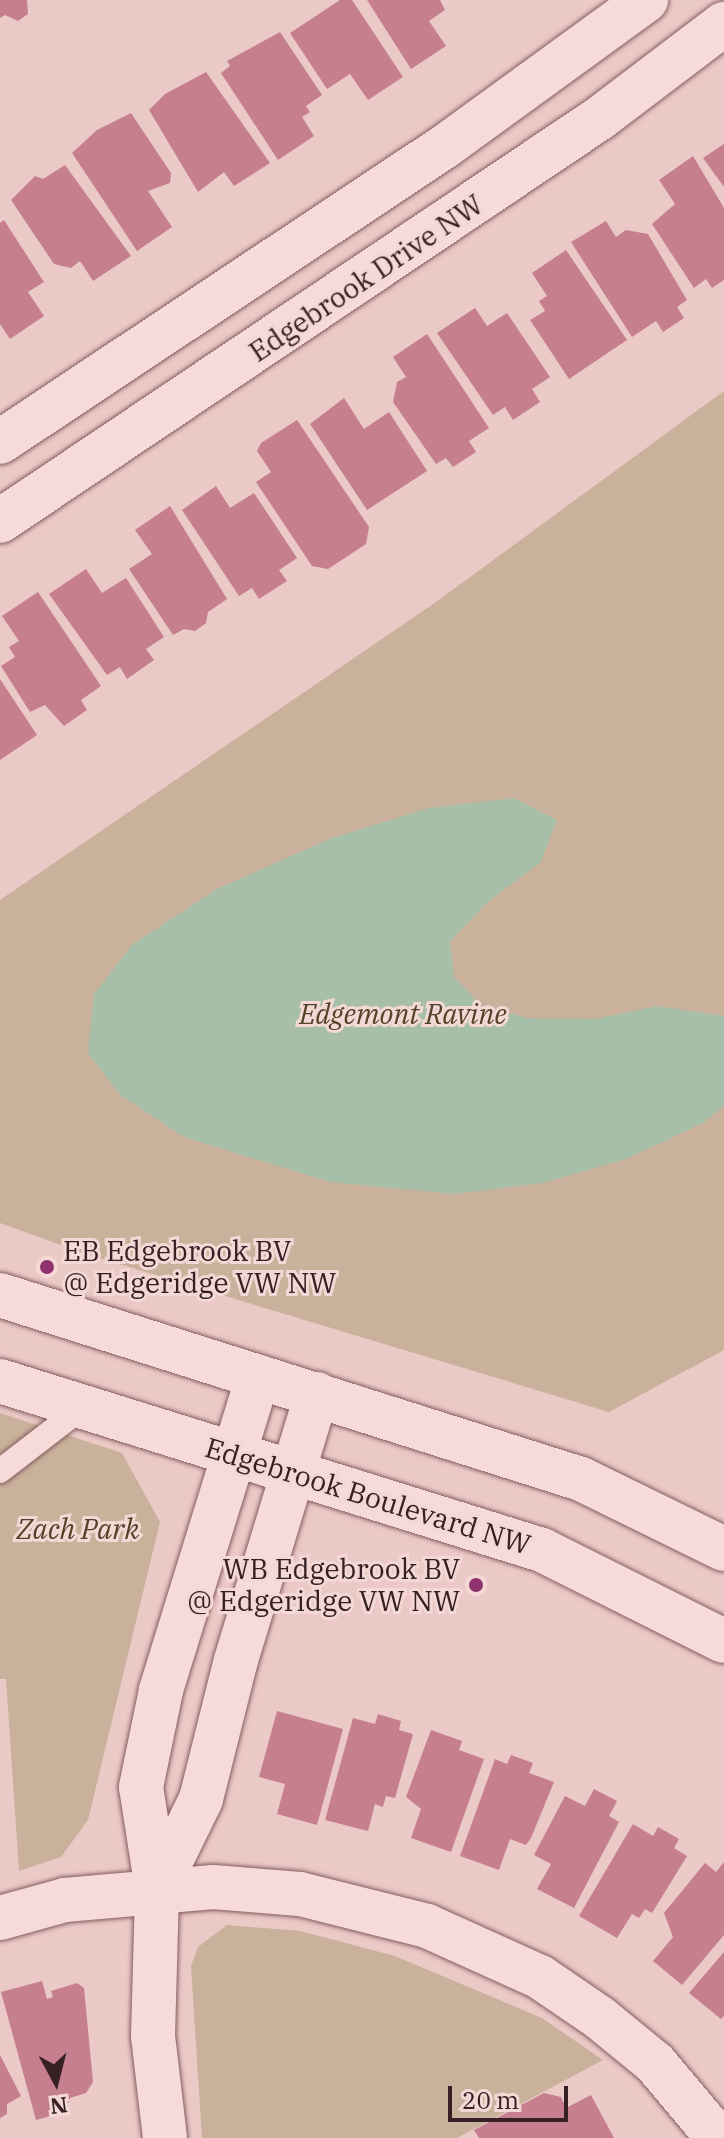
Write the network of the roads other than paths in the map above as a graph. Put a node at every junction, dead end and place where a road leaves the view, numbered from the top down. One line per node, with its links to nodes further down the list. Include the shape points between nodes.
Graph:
1 (646, 0): 3 (street, via 444,147)
2 (724, 24): 4 (street, Edgebrook Drive NW, via 600,118)
3 (0, 442)
4 (0, 521)
5 (0, 1295): 6 (street)
6 (258, 1377): 8 (street); 10 (street)
7 (0, 1381): 9 (street, Edgebrook Boulevard NW)
8 (317, 1394): 11 (street); 13 (street, via 581,1479)
9 (83, 1407): 10 (street, Edgebrook Boulevard NW); 12 (lane)
10 (234, 1453): 11 (street, Edgebrook Boulevard NW); 15 (street, via 161,1690 141,1787)
11 (294, 1470): 14 (street, Edgebrook Boulevard NW, via 542,1550); 15 (street, via 201,1799)
12 (0, 1471)
13 (724, 1549)
14 (724, 1641)
15 (157, 1889): 16 (street, via 65,1900); 17 (street, via 153,2036); 18 (street, via 300,1894 427,1926 540,1977 600,2018 655,2063)
16 (0, 1918)
17 (165, 2138)
18 (718, 2138)

